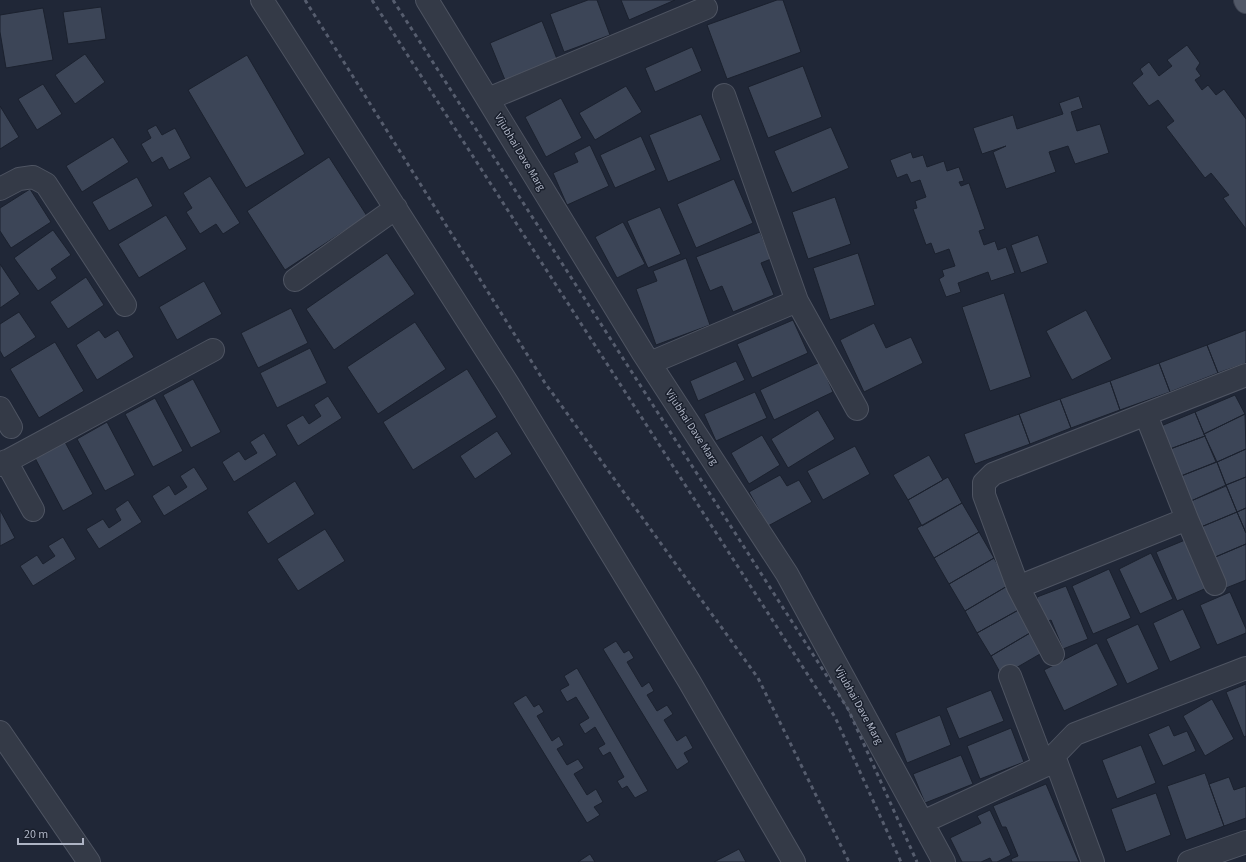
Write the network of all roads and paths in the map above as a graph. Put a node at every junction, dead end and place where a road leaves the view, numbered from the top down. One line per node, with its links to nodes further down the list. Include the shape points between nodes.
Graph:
1 (262, 0): 7 (street)
2 (427, 0): 5 (street, Vijubhai Dave Marg)
3 (706, 8): 5 (street)
4 (724, 95): 9 (street)
5 (488, 100): 12 (street, Vijubhai Dave Marg)
6 (0, 190): 10 (street, via 19,179 33,177 46,184)
7 (396, 208): 8 (street); 31 (street, via 508,384 689,681)
8 (295, 280)
9 (797, 301): 12 (street); 15 (street)
10 (125, 305)
11 (213, 350): 18 (street)
12 (650, 363): 28 (street, Vijubhai Dave Marg, via 787,574)
13 (1246, 375): 16 (street)
14 (0, 408): 17 (street)
15 (857, 409)
16 (1146, 414): 20 (street); 22 (street, via 993,474 984,483 984,495)
17 (12, 427)
18 (3, 463): 19 (street)
19 (33, 510)
20 (1187, 519): 21 (street); 22 (street)
21 (1214, 584)
22 (1018, 587): 23 (street)
23 (1053, 654)
24 (1246, 668): 27 (street, via 1075,734)
25 (1010, 676): 27 (street)
26 (0, 732): 30 (street)
27 (1049, 761): 28 (street); 33 (street)
28 (923, 822): 32 (street, Vijubhai Dave Marg)
29 (1246, 842): 34 (street)
30 (89, 862)
31 (794, 862)
32 (944, 862)
33 (1092, 862)
34 (1189, 862)

